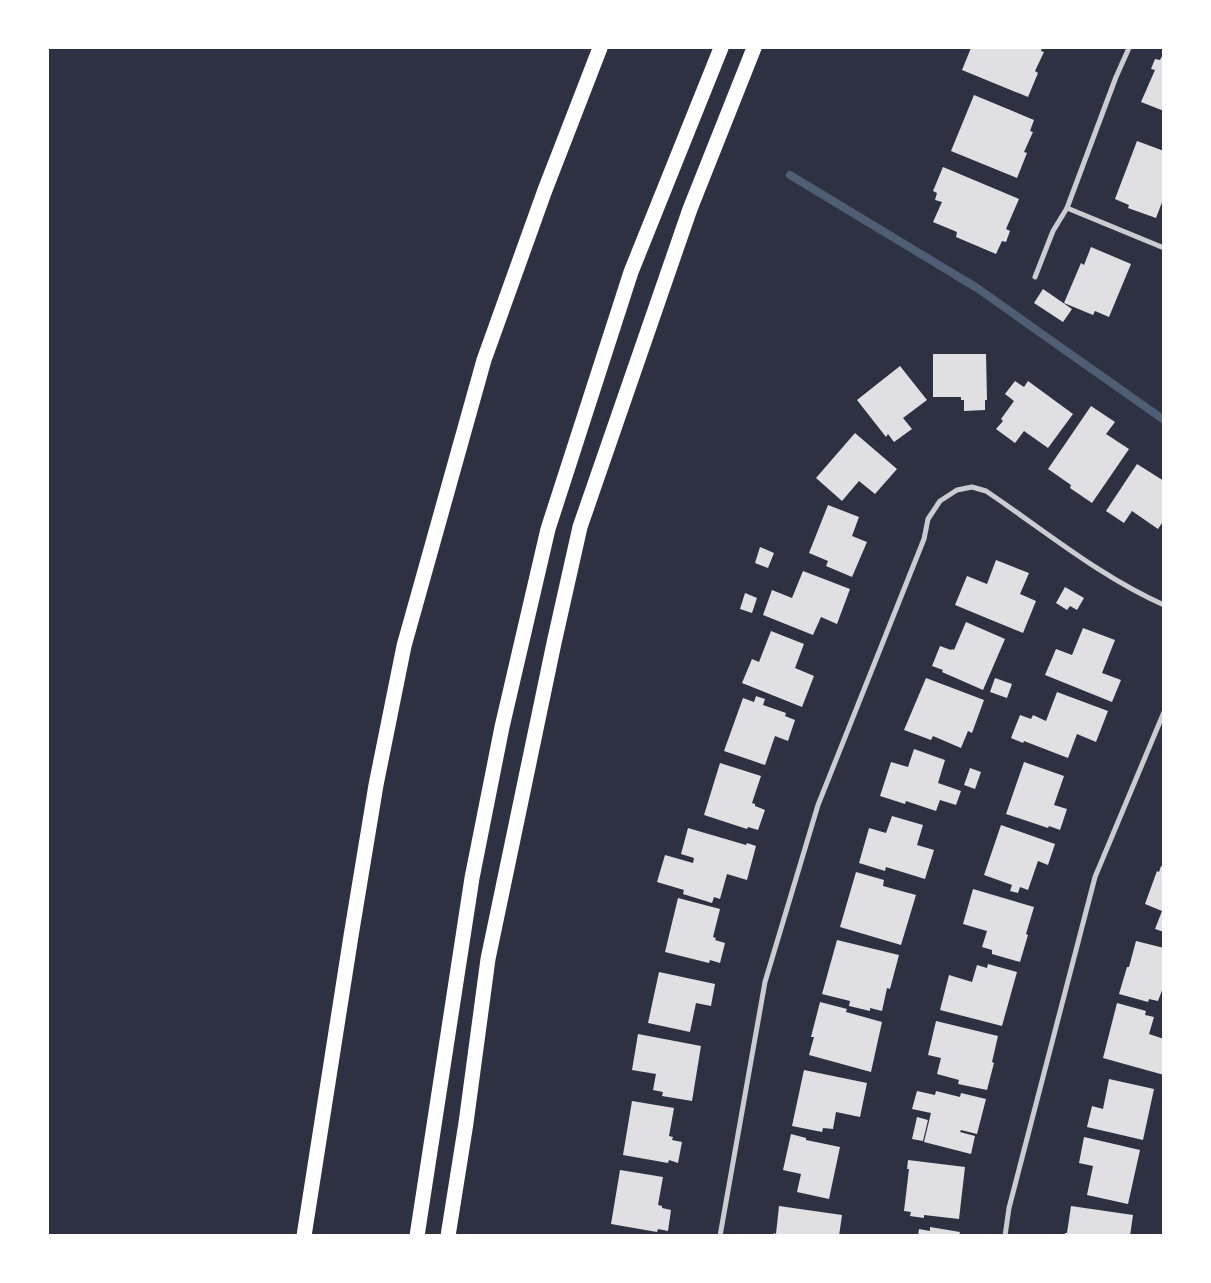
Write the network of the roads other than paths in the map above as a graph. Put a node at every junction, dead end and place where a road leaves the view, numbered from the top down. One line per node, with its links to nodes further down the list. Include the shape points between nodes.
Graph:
1 (600, 48): 10 (highway, via 484,360 404,646 346,964)
2 (721, 48): 11 (highway, via 631,272 548,529 502,727 472,878)
3 (754, 48): 12 (highway, via 690,209 580,526 488,959)
4 (1129, 48): 5 (street)
5 (1067, 208): 6 (street); 7 (street, via 1053,231)
6 (1164, 248)
7 (1035, 277)
8 (1164, 605): 13 (street, via 1139,594 986,491 972,487 957,490 940,501 928,518 924,539 818,805 765,982)
9 (1164, 712): 14 (street, via 1095,877)
10 (304, 1236)
11 (417, 1236)
12 (448, 1236)
13 (720, 1236)
14 (1004, 1236)

